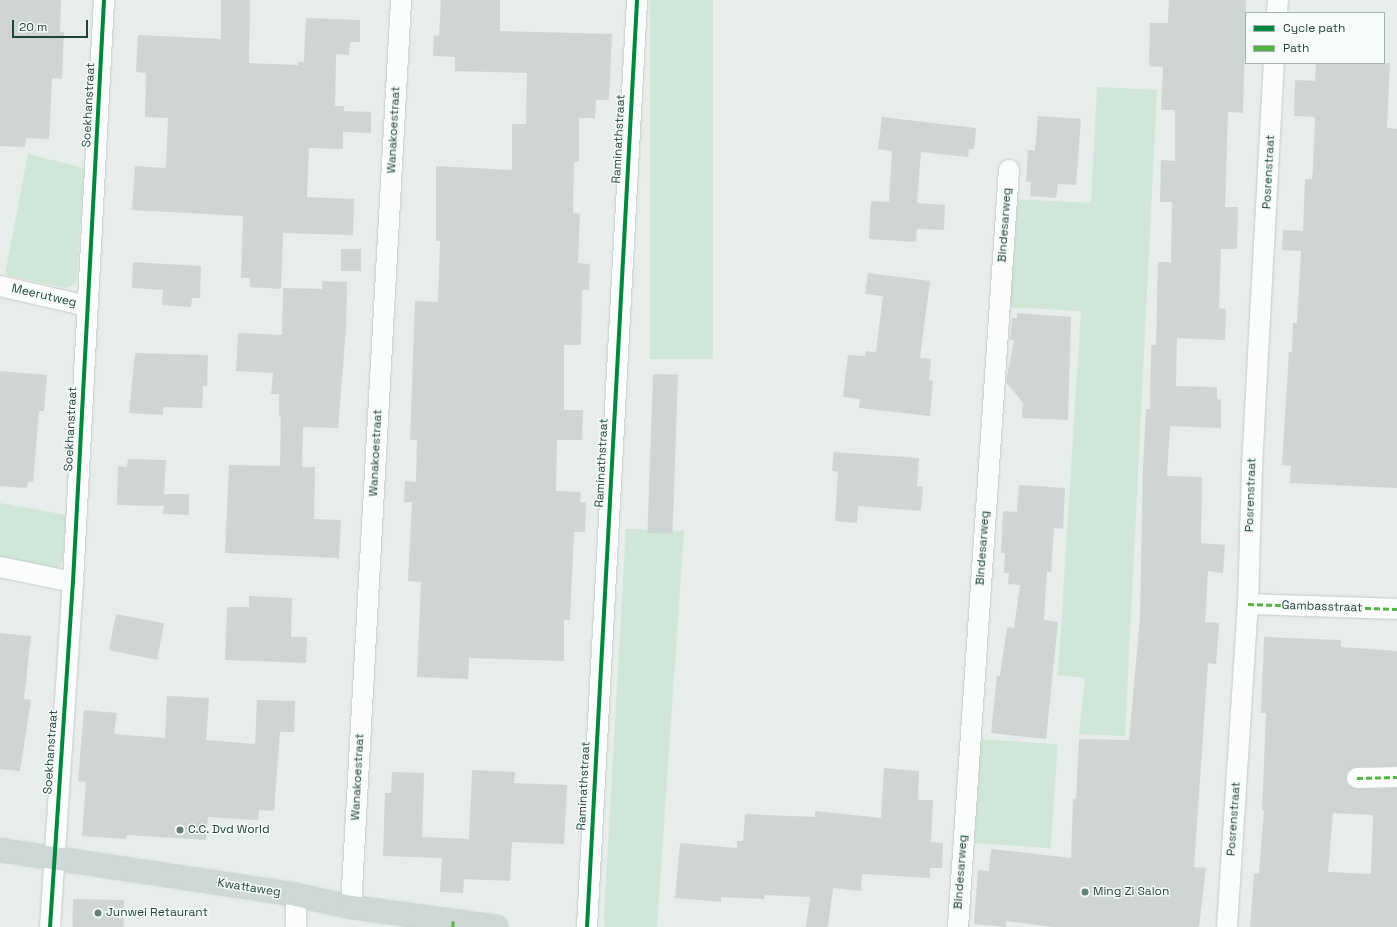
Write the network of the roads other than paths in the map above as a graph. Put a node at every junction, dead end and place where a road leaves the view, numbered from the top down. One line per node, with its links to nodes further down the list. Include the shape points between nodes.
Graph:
1 (104, 0): 9 (street, Soekhanstraat)
2 (401, 0): 19 (street, Wanakoestraat)
3 (637, 0): 23 (street, Raminathstraat)
4 (1278, 0): 5 (street)
5 (1277, 12)
6 (1274, 64): 12 (street, Posrenstraat, via 1252,466)
7 (1009, 170): 24 (street, Bindesarweg)
8 (0, 286): 9 (street, Meerutweg)
9 (88, 306): 11 (street, Soekhanstraat)
10 (0, 567): 11 (street)
11 (73, 582): 17 (street, Soekhanstraat)
12 (1248, 604): 13 (street, Gambasstraat); 25 (street, Posrenstraat)
13 (1397, 609)
14 (1397, 777): 15 (street)
15 (1357, 778)
16 (0, 850): 17 (main road, Kwattaweg)
17 (54, 858): 18 (main road, Kwattaweg); 20 (street, Soekhanstraat)
18 (296, 895): 19 (main road, Kwattaweg); 21 (street)
19 (351, 907): 22 (main road, Kwattaweg)
20 (50, 927)
21 (296, 927)
22 (497, 927)
23 (587, 927)
24 (958, 927)
25 (1227, 927)

